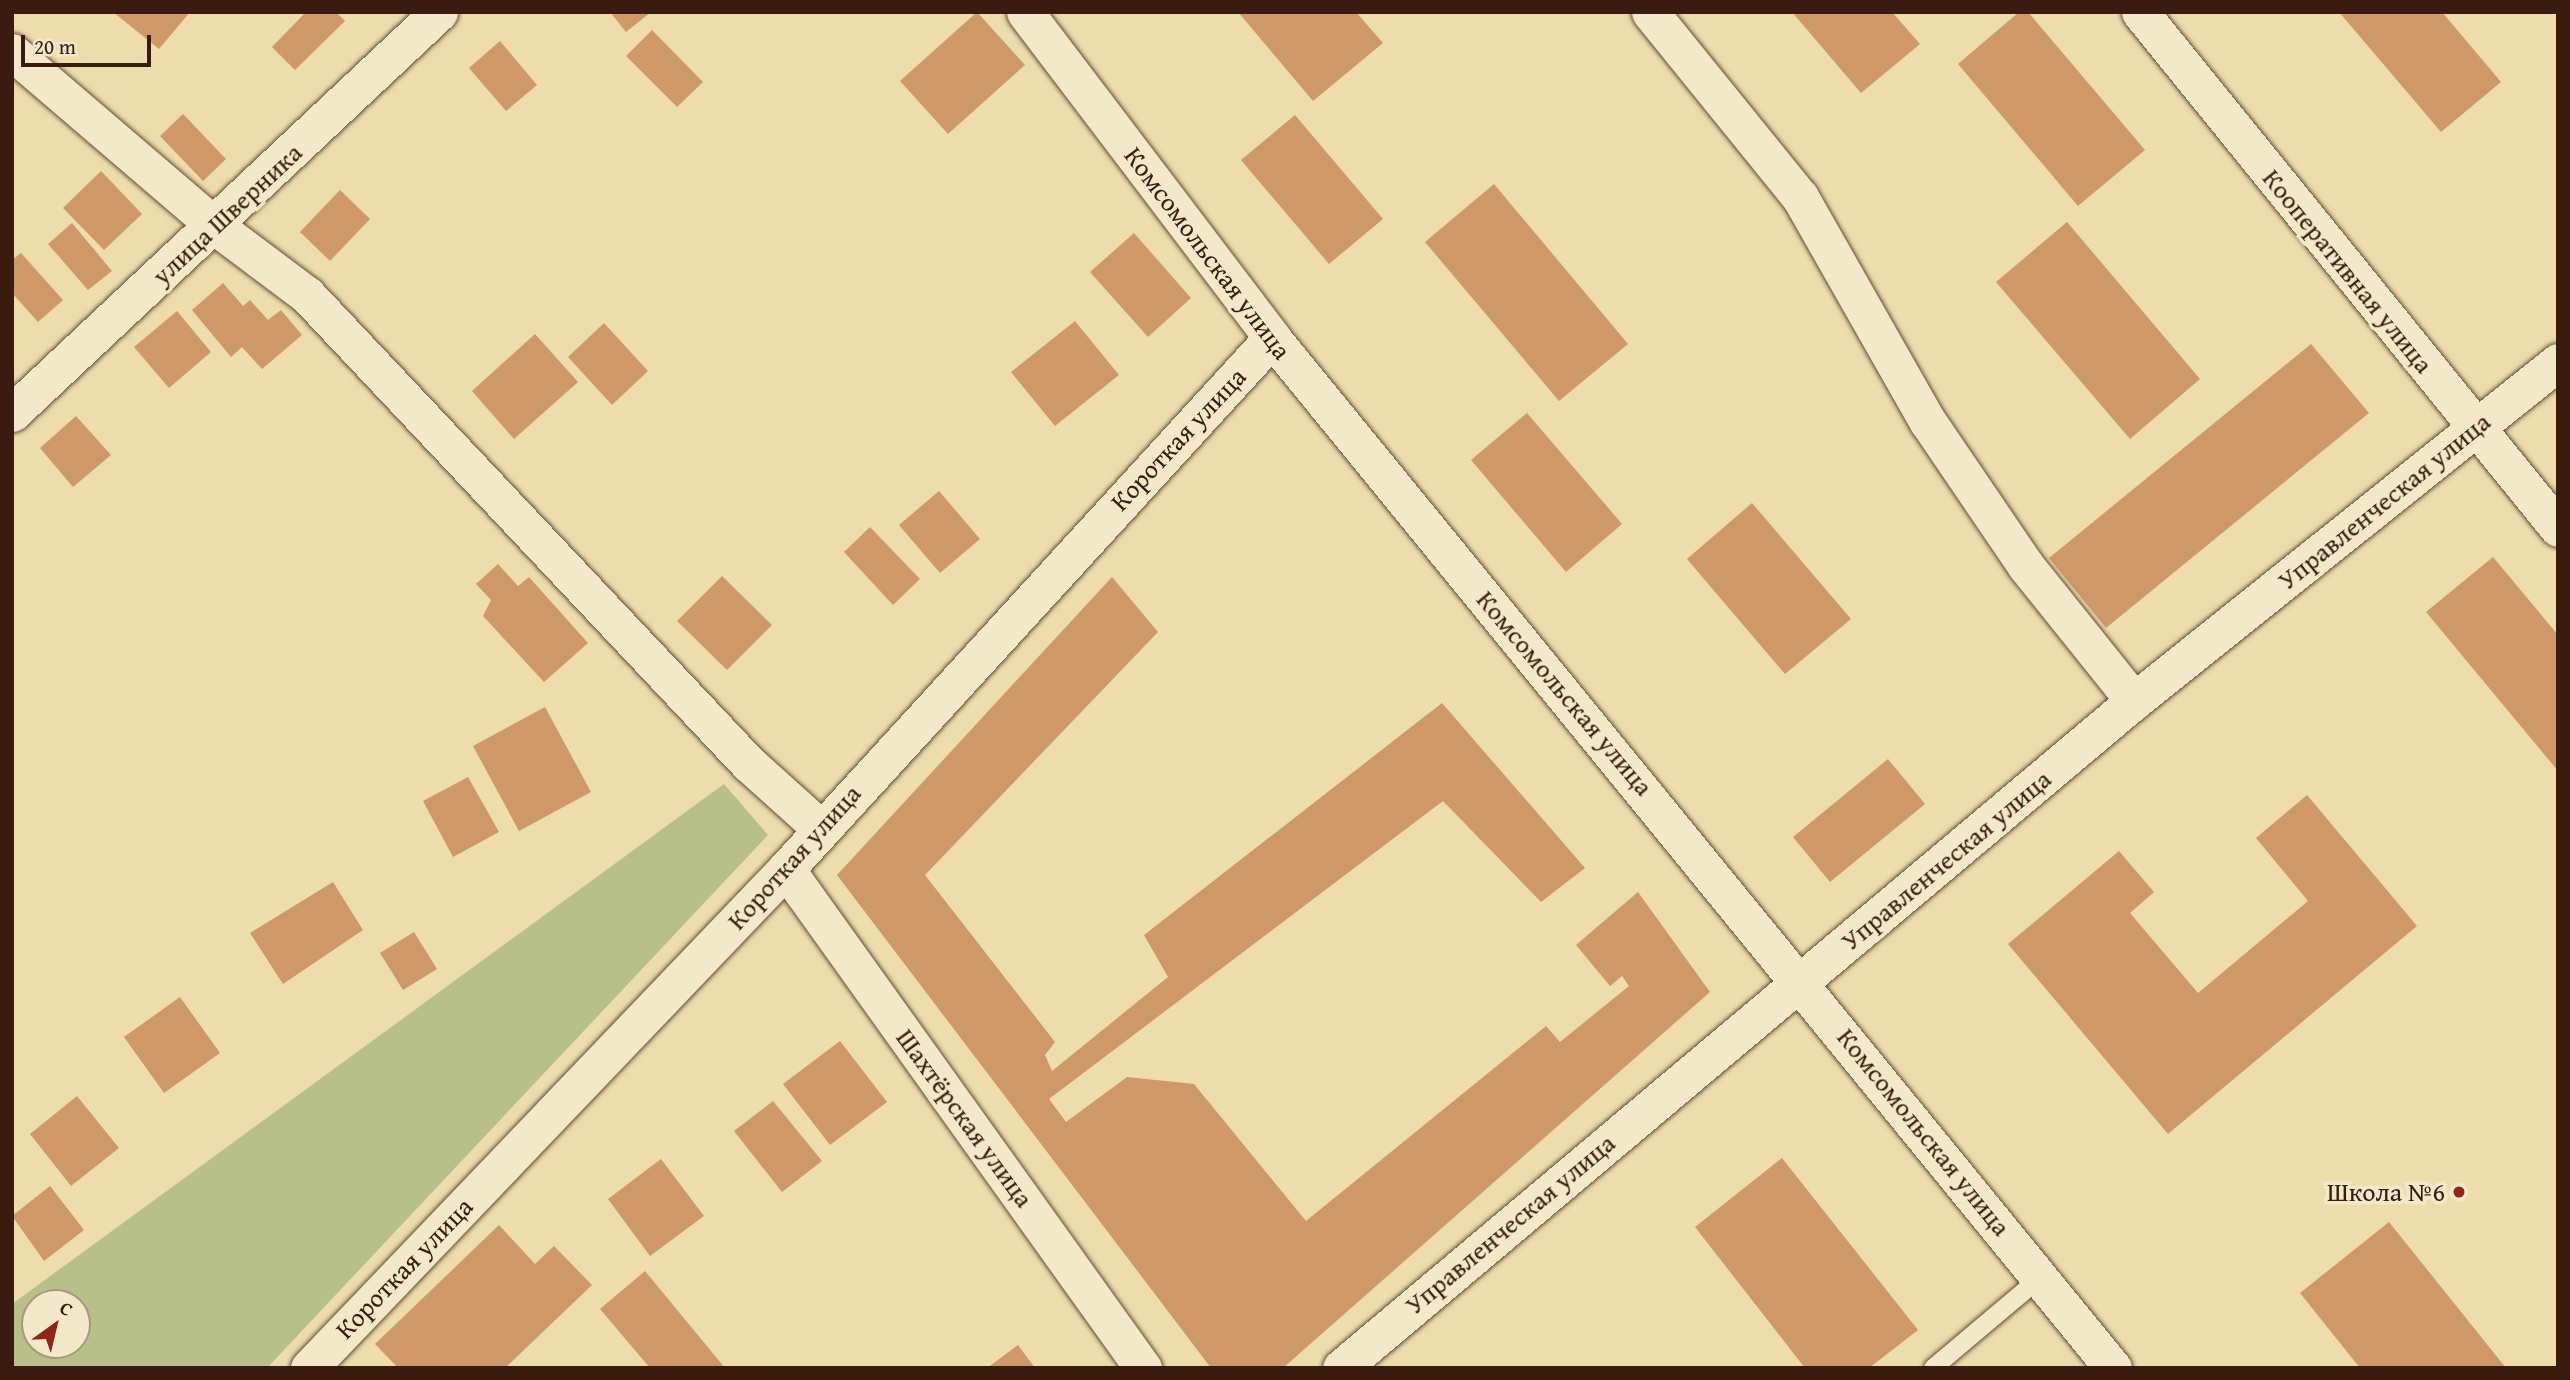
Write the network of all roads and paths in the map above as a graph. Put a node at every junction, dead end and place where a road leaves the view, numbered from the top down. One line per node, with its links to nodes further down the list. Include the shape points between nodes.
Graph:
1 (439, 12): 6 (street, улица Шверника)
2 (1026, 12): 7 (street, Комсомольская улица)
3 (1650, 12): 12 (street, via 1800,197 1928,422 2026,566)
4 (2140, 12): 10 (street, Кооперативная улица)
5 (12, 52): 6 (street)
6 (215, 226): 9 (street, улица Шверника); 13 (street, via 307,295 748,764)
7 (1272, 338): 13 (street, Короткая улица); 15 (street, Комсомольская улица)
8 (2558, 362): 10 (street, Управленческая улица)
9 (12, 413)
10 (2475, 428): 11 (street, Кооперативная улица); 12 (street, Управленческая улица)
11 (2558, 528)
12 (2134, 701): 15 (street, Управленческая улица)
13 (820, 828): 14 (street, Короткая улица)
14 (786, 869): 17 (street, Короткая улица); 18 (street, Шахтёрская улица)
15 (1802, 981): 16 (street, Комсомольская улица); 19 (street, Управленческая улица)
16 (2041, 1277): 20 (lane); 21 (street, Комсомольская улица)
17 (309, 1368)
18 (1143, 1368)
19 (1341, 1368)
20 (1933, 1368)
21 (2113, 1368)

